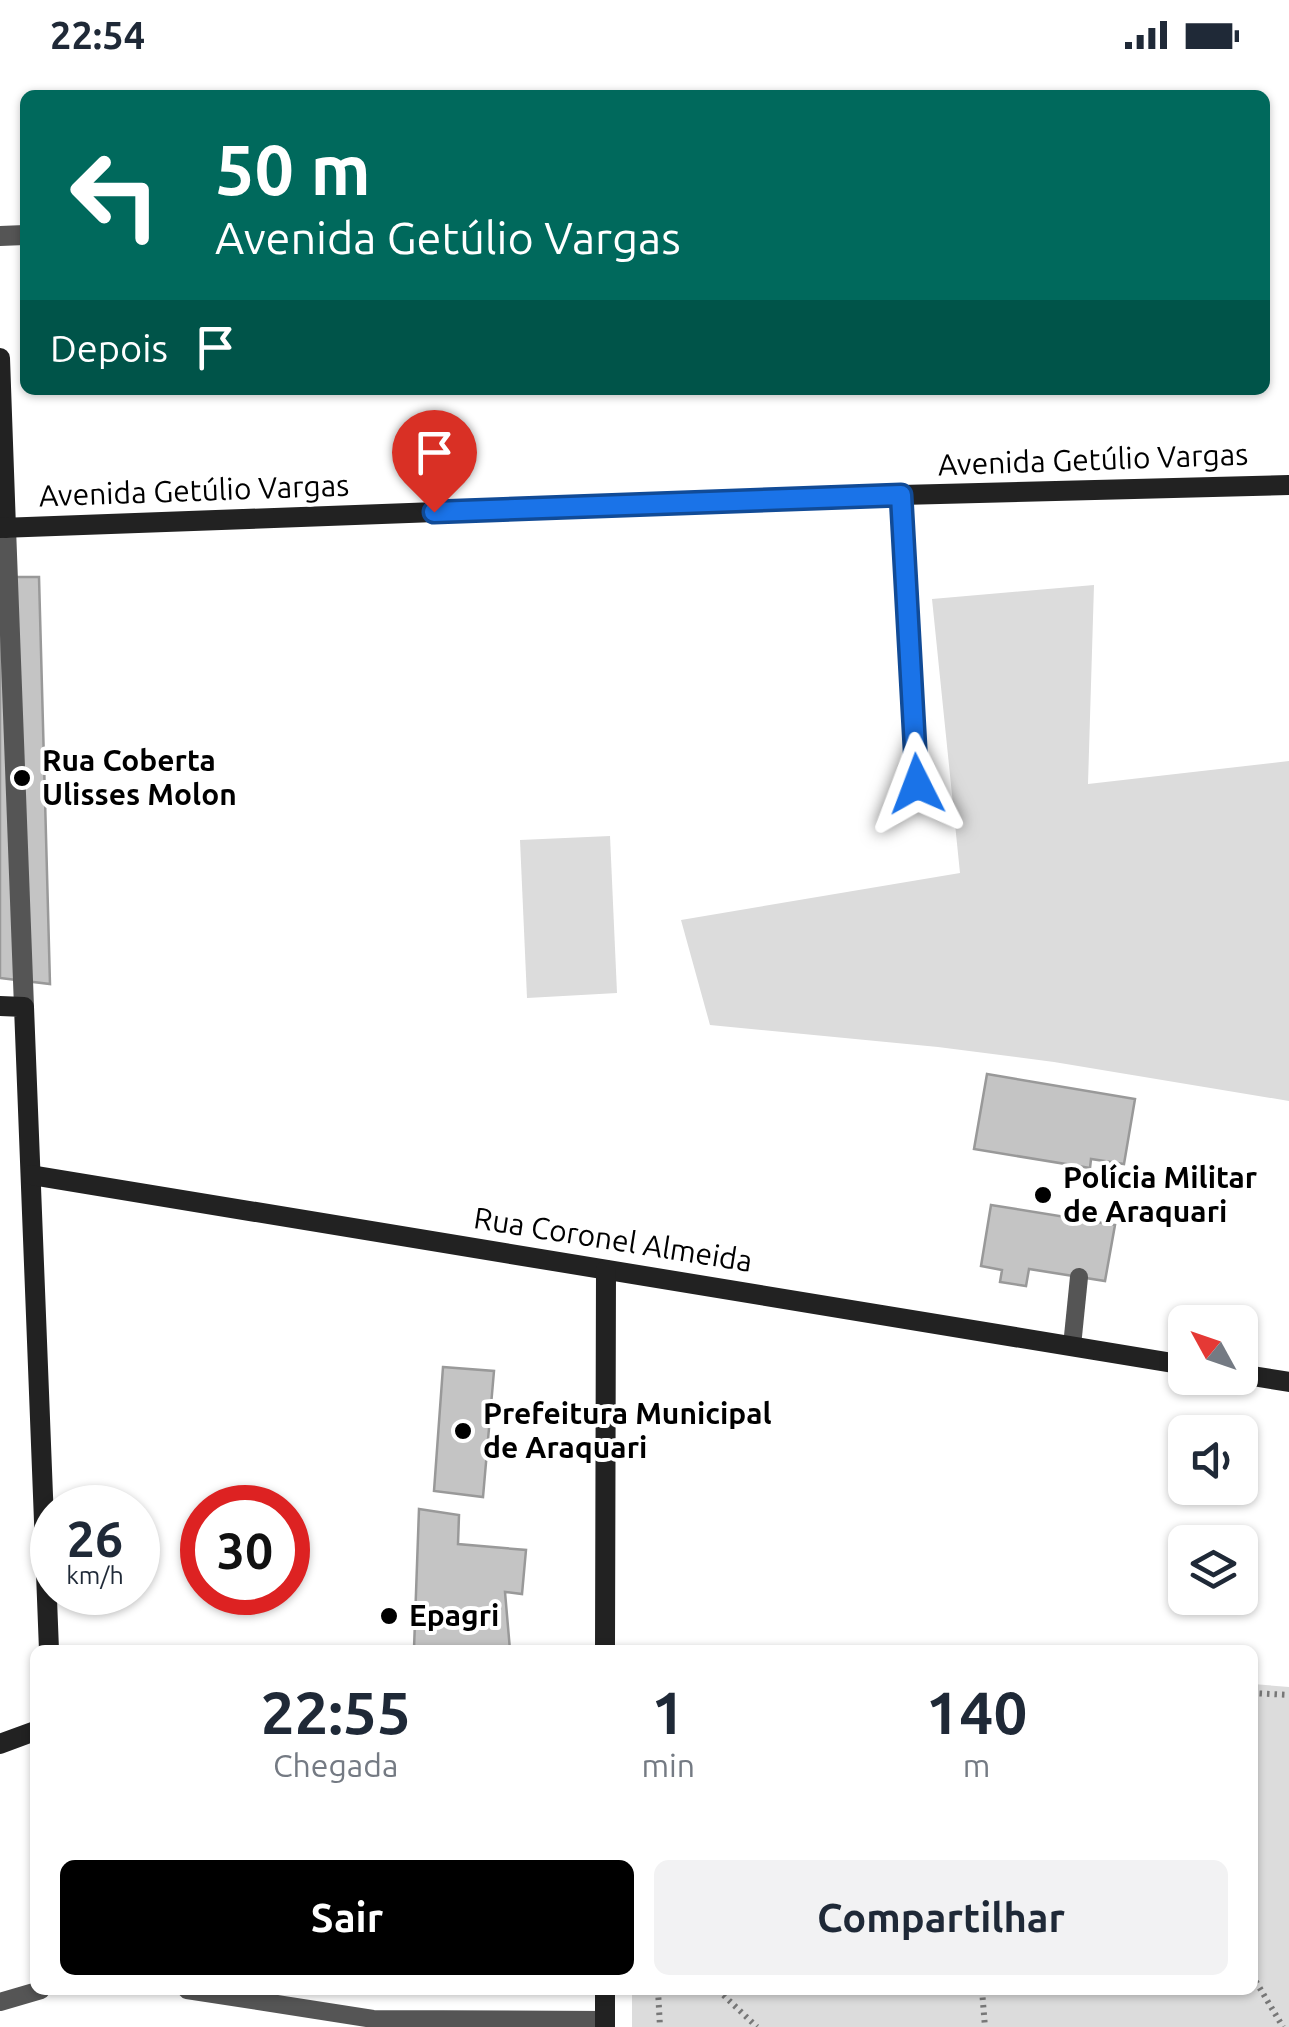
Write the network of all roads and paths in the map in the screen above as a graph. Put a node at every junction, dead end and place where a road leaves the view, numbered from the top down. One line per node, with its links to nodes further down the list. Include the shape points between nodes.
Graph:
1 (0, 358): 4 (main road)
2 (1289, 485): 3 (main road, Avenida Getúlio Vargas)
3 (901, 495): 4 (main road, Avenida Getúlio Vargas); 5 (street)
4 (3, 528): 7 (street)
5 (917, 784)
6 (0, 1006): 7 (main road)
7 (24, 1007): 8 (main road)
8 (31, 1175): 9 (main road, Rua Coronel Almeida); 15 (main road)
9 (606, 1270): 11 (main road, Rua Coronel Almeida); 16 (main road)
10 (1080, 1277): 11 (lane)
11 (1072, 1346): 12 (main road, Rua Coronel Almeida)
12 (1168, 1363)
13 (1258, 1377): 14 (main road)
14 (1289, 1382)
15 (49, 1645)
16 (605, 1645)
17 (1258, 1693): 18 (path)
18 (1289, 1696)
19 (30, 1732): 20 (main road)
20 (0, 1744)
21 (1258, 1985): 33 (path)
22 (30, 1993): 28 (lane)
23 (219, 1995): 29 (lane, via 373,2018)
24 (605, 1995): 29 (main road)
25 (658, 1995): 30 (path)
26 (723, 1995): 31 (path)
27 (982, 1995): 32 (path)
28 (0, 2002)
29 (605, 2024)
30 (660, 2027)
31 (757, 2027)
32 (985, 2027)
33 (1283, 2027)

